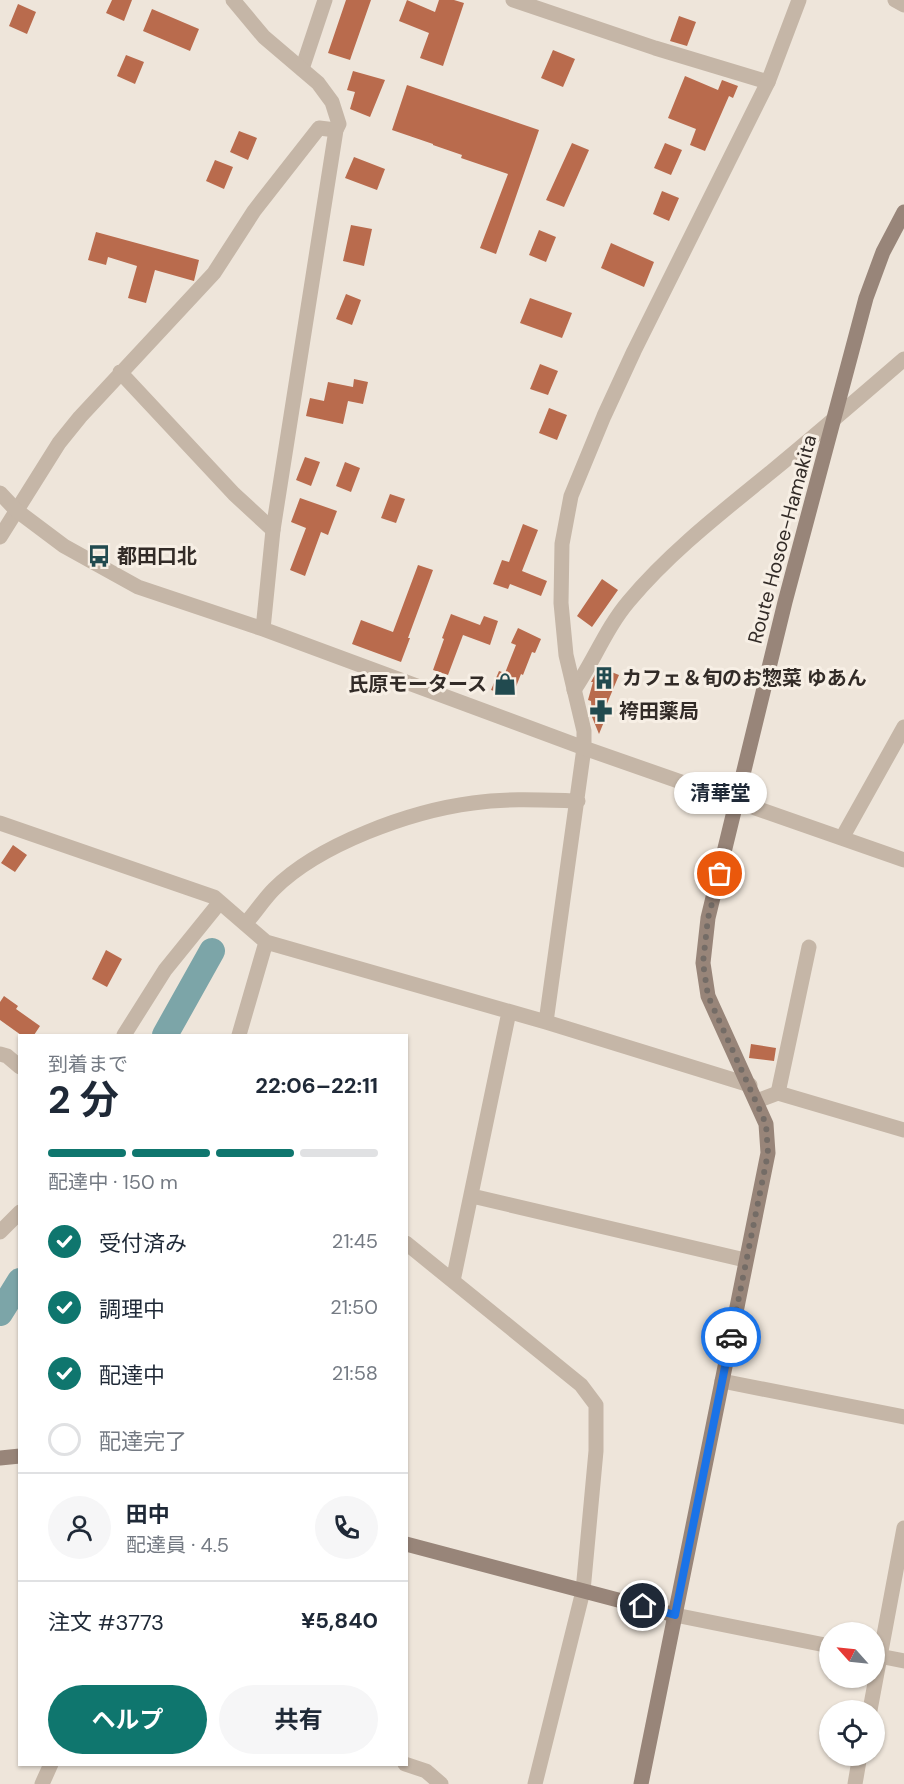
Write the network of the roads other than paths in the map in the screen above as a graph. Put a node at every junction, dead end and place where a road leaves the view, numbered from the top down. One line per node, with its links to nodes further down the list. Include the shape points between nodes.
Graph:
1 (232, 0): 7 (street, via 264,37)
2 (325, 0): 7 (street)
3 (513, 0): 8 (street)
4 (799, 0): 8 (street)
5 (895, 0): 6 (street)
6 (904, 5)
7 (302, 69): 9 (street, via 332,102 339,124)
8 (768, 82): 19 (street, via 634,351 571,496 562,544 561,603)
9 (336, 130): 12 (street, via 319,128 254,211 214,273); 16 (street)
10 (904, 212): 13 (main road, Route Hosoe-Hamakita, via 883,252 866,298)
11 (904, 359): 13 (street)
12 (120, 372): 15 (street, via 66,435); 16 (street)
13 (835, 420): 19 (street, via 660,567 615,620); 23 (main road, Route Hosoe-Hamakita, via 785,602)
14 (0, 493): 15 (street)
15 (16, 510): 17 (street); 18 (street, via 64,546 138,587)
16 (273, 530): 18 (street)
17 (0, 537)
18 (263, 629): 21 (street)
19 (574, 690): 21 (street)
20 (904, 727): 25 (street)
21 (584, 748): 22 (street); 23 (street)
22 (578, 801): 28 (street, via 472,803 370,830 315,858 275,888); 32 (street)
23 (737, 802): 25 (street); 37 (main road, Route Hosoe-Hamakita, via 708,918 703,963 708,996)
24 (0, 823): 27 (street)
25 (842, 838): 26 (street)
26 (904, 860)
27 (220, 902): 28 (street); 33 (street, via 165,970)
28 (245, 924): 29 (street)
29 (266, 942): 31 (street); 34 (street)
30 (808, 947): 38 (street)
31 (509, 1012): 32 (street); 41 (street)
32 (546, 1022): 37 (street)
33 (125, 1034)
34 (239, 1034)
35 (0, 1054): 36 (street)
36 (18, 1065)
37 (750, 1085): 39 (main road, Route Hosoe-Hamakita)
38 (778, 1093): 39 (street); 40 (street)
39 (758, 1101): 45 (main road, Route Hosoe-Hamakita, via 766,1124 768,1153)
40 (904, 1130)
41 (472, 1196): 45 (street); 46 (street)
42 (18, 1214): 43 (street)
43 (0, 1232)
44 (408, 1245): 46 (street)
45 (745, 1260): 47 (main road, Route Hosoe-Hamakita)
46 (453, 1281): 53 (street, via 581,1385 596,1404 596,1451)
47 (722, 1381): 48 (street); 54 (main road, Route Hosoe-Hamakita)
48 (904, 1417)
49 (18, 1456): 50 (main road)
50 (0, 1458)
51 (904, 1528): 55 (street)
52 (408, 1545): 53 (main road)
53 (583, 1591): 54 (main road); 65 (street)
54 (675, 1615): 56 (street); 66 (main road, Route Hosoe-Hamakita)
55 (884, 1622)
56 (819, 1644)
57 (885, 1657): 58 (street)
58 (904, 1661)
59 (50, 1766): 63 (street)
60 (408, 1766): 62 (street)
61 (858, 1766): 67 (street)
62 (425, 1778): 64 (street)
63 (42, 1784)
64 (441, 1784)
65 (535, 1784)
66 (641, 1784)
67 (855, 1784)

